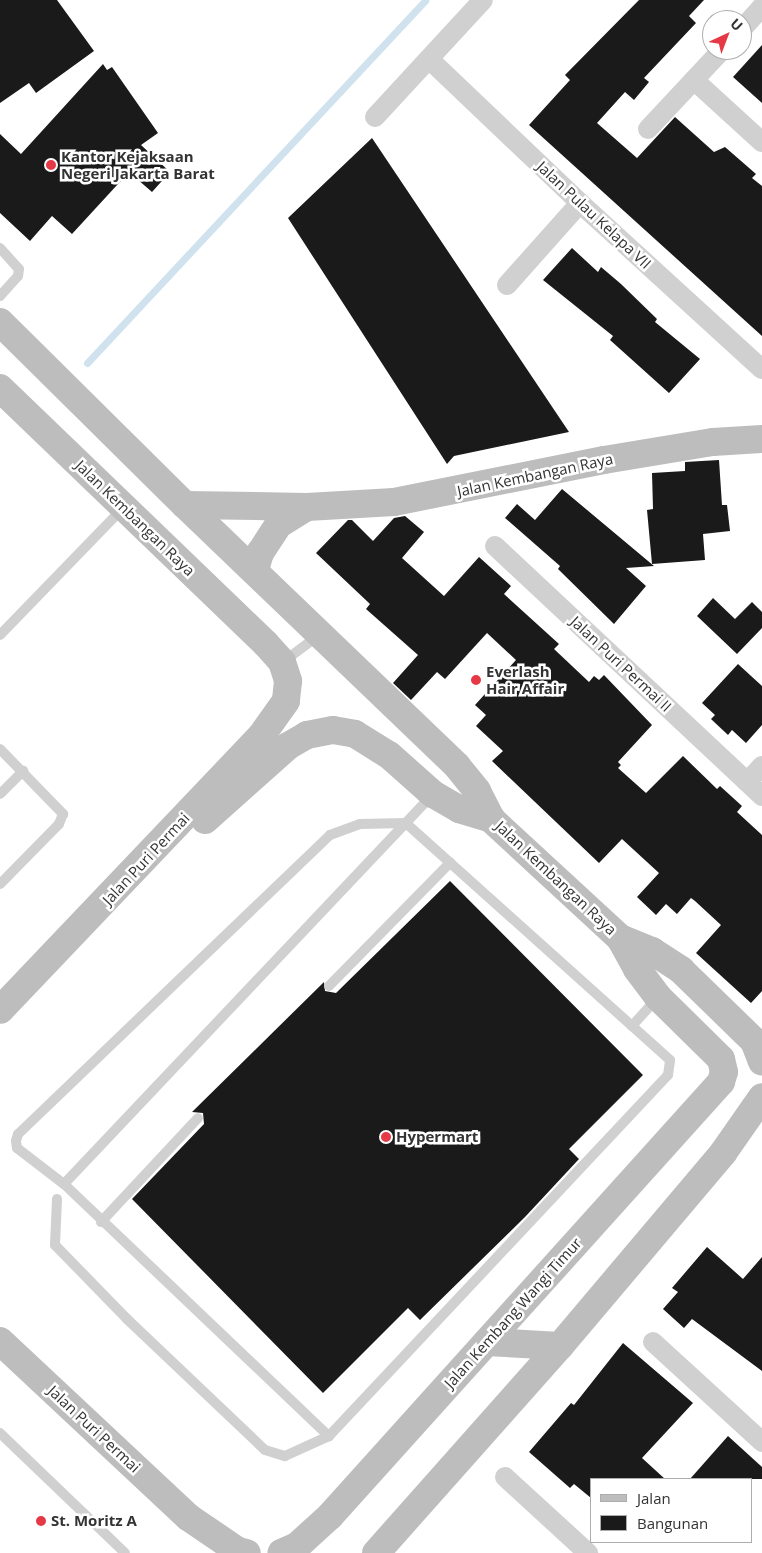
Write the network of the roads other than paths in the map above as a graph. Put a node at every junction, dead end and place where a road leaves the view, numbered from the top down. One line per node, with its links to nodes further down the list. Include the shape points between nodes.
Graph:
1 (483, 0): 4 (street)
2 (762, 7): 3 (street)
3 (752, 18)
4 (428, 59): 7 (street); 10 (street, Jalan Pulau Kelapa VII)
5 (713, 60): 6 (street)
6 (694, 80): 8 (street); 9 (street)
7 (375, 117)
8 (648, 129)
9 (762, 142)
10 (580, 203): 12 (street); 15 (street, Jalan Pulau Kelapa VII)
11 (0, 248): 13 (lane, via 19,270 18,276)
12 (507, 285)
13 (0, 296)
14 (0, 322): 18 (main road, Jalan Kembangan Raya)
15 (762, 369)
16 (0, 388): 19 (main road, Jalan Kembangan Raya)
17 (762, 440): 20 (main road, Jalan Kembangan Raya, via 713,442 622,457 394,502)
18 (185, 505): 20 (main road, Jalan Kembangan Raya); 22 (main road, Jalan Kembangan Raya)
19 (124, 507): 24 (lane); 25 (main road, Jalan Kembangan Raya)
20 (307, 507): 22 (main road, Jalan Kembangan Raya, via 285,520 268,538)
21 (495, 546): 29 (street, Jalan Puri Permai II)
22 (255, 570): 23 (main road, Jalan Kembangan Raya)
23 (321, 633): 25 (lane); 33 (main road, Jalan Kembangan Raya, via 458,766)
24 (0, 634)
25 (282, 662): 36 (main road, Jalan Puri Permai, via 288,681 286,702 261,736)
26 (0, 749): 28 (lane)
27 (762, 766): 29 (street)
28 (23, 771): 30 (lane); 37 (lane, via 63,814 59,824)
29 (747, 782): 32 (street, Jalan Puri Permai II)
30 (0, 794)
31 (433, 794): 33 (main road, Jalan Kembangan Raya, via 459,809); 34 (lane); 36 (main road, Jalan Kembangan Raya, via 389,755 355,734 333,730 307,735 280,753 168,853)
32 (762, 796)
33 (491, 819): 38 (main road, Jalan Kembangan Raya)
34 (406, 823): 35 (lane); 47 (lane); 47 (lane, via 360,824 330,836 18,1134 17,1148)
35 (450, 863): 39 (lane); 42 (lane)
36 (141, 866): 41 (main road, Jalan Puri Permai)
37 (0, 884)
38 (620, 938): 40 (main road, Jalan Kembangan Raya); 43 (main road, Jalan Kembangan Raya, via 652,951 681,970)
39 (329, 986)
40 (658, 997): 42 (lane); 44 (main road, Jalan Kembangan Raya)
41 (3, 1003)
42 (632, 1026): 55 (lane, via 670,1060 668,1075)
43 (759, 1047)
44 (721, 1059): 51 (main road, Jalan Kembang Wangi Timur, via 724,1072 721,1082)
45 (760, 1108): 53 (main road)
46 (198, 1118): 49 (lane)
47 (64, 1184): 49 (lane)
48 (57, 1199): 55 (lane, via 54,1245 265,1450 285,1456)
49 (101, 1222): 55 (lane)
50 (0, 1341): 58 (main road, Jalan Puri Permai)
51 (487, 1342): 53 (main road); 62 (main road, Jalan Kembang Wangi Timur, via 330,1516 297,1546)
52 (653, 1342): 56 (street)
53 (560, 1346): 63 (main road)
54 (0, 1433): 59 (lane)
55 (329, 1436)
56 (762, 1442)
57 (505, 1478): 64 (street)
58 (188, 1517): 60 (main road); 61 (main road, via 238,1551)
59 (125, 1553)
60 (214, 1553)
61 (247, 1553)
62 (281, 1553)
63 (376, 1553)
64 (588, 1553)

